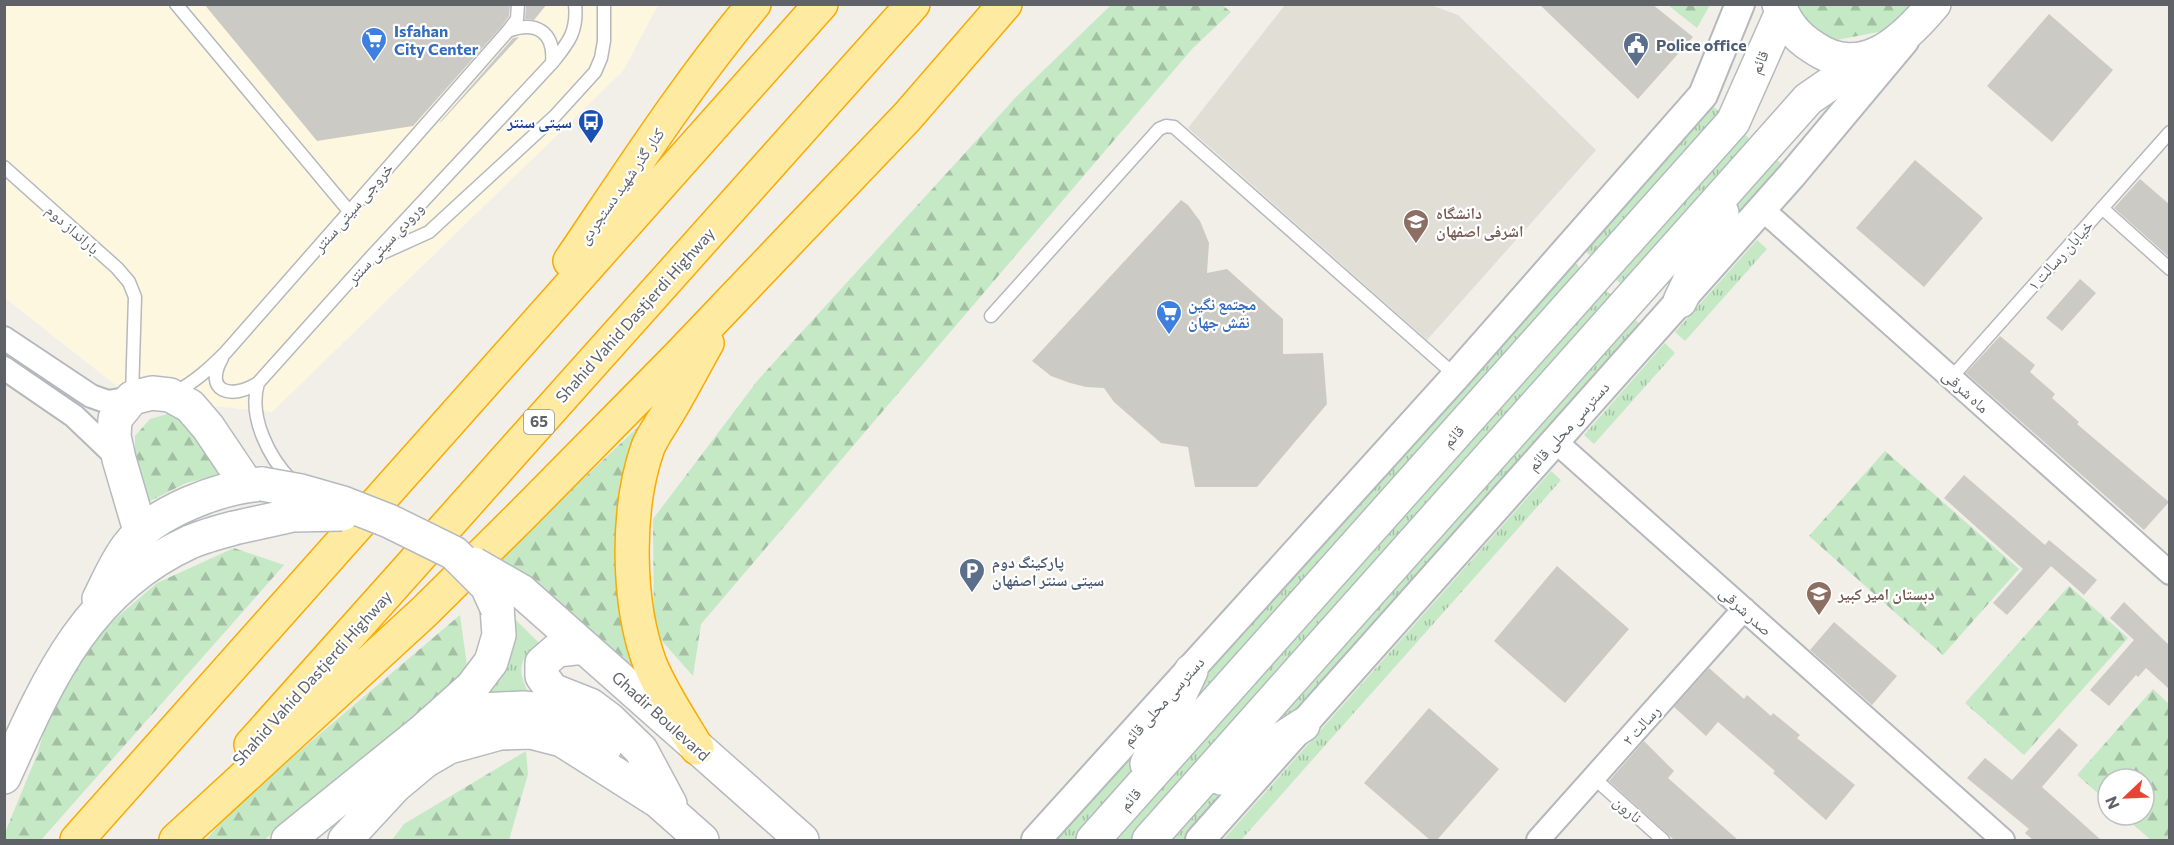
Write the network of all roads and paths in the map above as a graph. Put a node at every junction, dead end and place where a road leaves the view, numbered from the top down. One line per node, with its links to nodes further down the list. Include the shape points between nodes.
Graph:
1 (176, 4): 22 (lane)
2 (518, 4): 13 (lane, خروجی سیتی سنتر, via 517,19)
3 (576, 4): 15 (lane, ورودی سیتی سنتر, via 576,25 569,42)
4 (604, 4): 23 (lane, via 604,41 595,72 555,116 429,232)
5 (754, 4): 31 (highway, کنار گذر شهید دستجردی, via 645,150)
6 (821, 4): 31 (highway)
7 (913, 4): 58 (highway, Shahid Vahid Dastjerdi Highway / 65)
8 (1005, 4): 16 (highway)
9 (1027, 4): 16 (highway)
10 (1740, 4): 32 (street, دسترسی محلی قائم, via 1703,95)
11 (1933, 6): 14 (main road, via 1898,42); 20 (street, دسترسی محلی قائم)
12 (1780, 8): 14 (main road, via 1796,34 1817,50 1833,57); 54 (main road, قائم, via 1733,122)
13 (508, 31): 15 (lane, via 531,26 542,31 553,51); 22 (lane, خروجی سیتی سنتر)
14 (1866, 59): 19 (main road, via 1808,99)
15 (552, 63): 23 (lane, ورودی سیتی سنتر)
16 (907, 117): 26 (highway)
17 (2169, 132): 21 (lane, خیابان رسالت ۱)
18 (4, 167): 36 (lane, بارانداز دوم, via 129,282 135,297)
19 (1739, 178): 25 (main road); 55 (main road)
20 (1762, 208): 25 (street, دسترسی محلی قائم); 33 (street, ماه شرقی)
21 (2102, 208): 24 (lane); 33 (lane, خیابان رسالت ۱)
22 (349, 211): 29 (lane, خروجی سیتی سنتر)
23 (371, 257): 34 (lane, ورودی سیتی سنتر)
24 (2169, 269)
25 (1680, 301): 37 (street, دسترسی محلی قائم)
26 (728, 305): 51 (highway, via 649,446 632,528 639,624 650,664); 59 (highway, via 424,611)
27 (991, 316): 32 (lane, via 1159,129 1174,127)
28 (4, 338): 36 (street, via 91,396 108,402)
29 (226, 351): 34 (lane, via 217,370 219,387 237,393); 35 (lane, خروجی سیتی سنتر, via 190,385)
30 (4, 368): 38 (street, via 74,416)
31 (494, 372): 57 (highway)
32 (1456, 376): 48 (street, دسترسی محلی قائم)
33 (1951, 378): 43 (street, ماه شرقی)
34 (258, 383): 40 (lane, via 254,395 261,431 282,471)
35 (170, 395): 36 (main road, via 152,393); 39 (main road, via 190,406)
36 (132, 398): 38 (main road, via 115,419)
37 (1555, 441): 45 (street, صدر شرقی); 49 (street, دسترسی محلی قائم)
38 (119, 459): 42 (main road)
39 (254, 484): 40 (main road, bridge); 42 (main road, via 186,505 160,518)
40 (301, 491): 41 (main road, bridge)
41 (389, 521): 44 (main road, bridge, via 454,553 487,586); 46 (main road, bridge, via 335,513 293,515 191,542 153,562 118,589)
42 (141, 534): 46 (main road, via 118,561)
43 (2169, 573)
44 (509, 599): 47 (main road, Ghadir Boulevard); 50 (main road, via 491,662 472,687)
45 (1744, 609): 53 (street, رسالت ۲); 69 (street, صدر شرقی)
46 (73, 642): 52 (main road, via 54,670)
47 (584, 647): 51 (main road, Ghadir Boulevard); 56 (main road, via 556,650 542,663 542,676 552,690 590,705 641,750)
48 (1191, 670): 54 (main road); 63 (street, دسترسی محلی قائم)
49 (1302, 725): 55 (main road); 66 (street, دسترسی محلی قائم)
50 (424, 730): 56 (main road, via 481,710 546,710 569,718 624,765); 60 (main road)
51 (697, 748): 62 (main road, Ghadir Boulevard)
52 (4, 777)
53 (1594, 778): 67 (street, رسالت ۲); 68 (lane, نارون)
54 (1131, 798): 64 (main road, قائم)
55 (1184, 802): 65 (main road)
56 (679, 821): 61 (main road, via 562,740 531,732 500,733 449,747 425,761 395,786)
57 (77, 840)
58 (166, 840)
59 (176, 840)
60 (288, 840)
61 (345, 840)
62 (802, 840)
63 (1036, 840)
64 (1093, 840)
65 (1149, 840)
66 (1200, 840)
67 (1538, 840)
68 (1663, 840)
69 (2003, 840)

